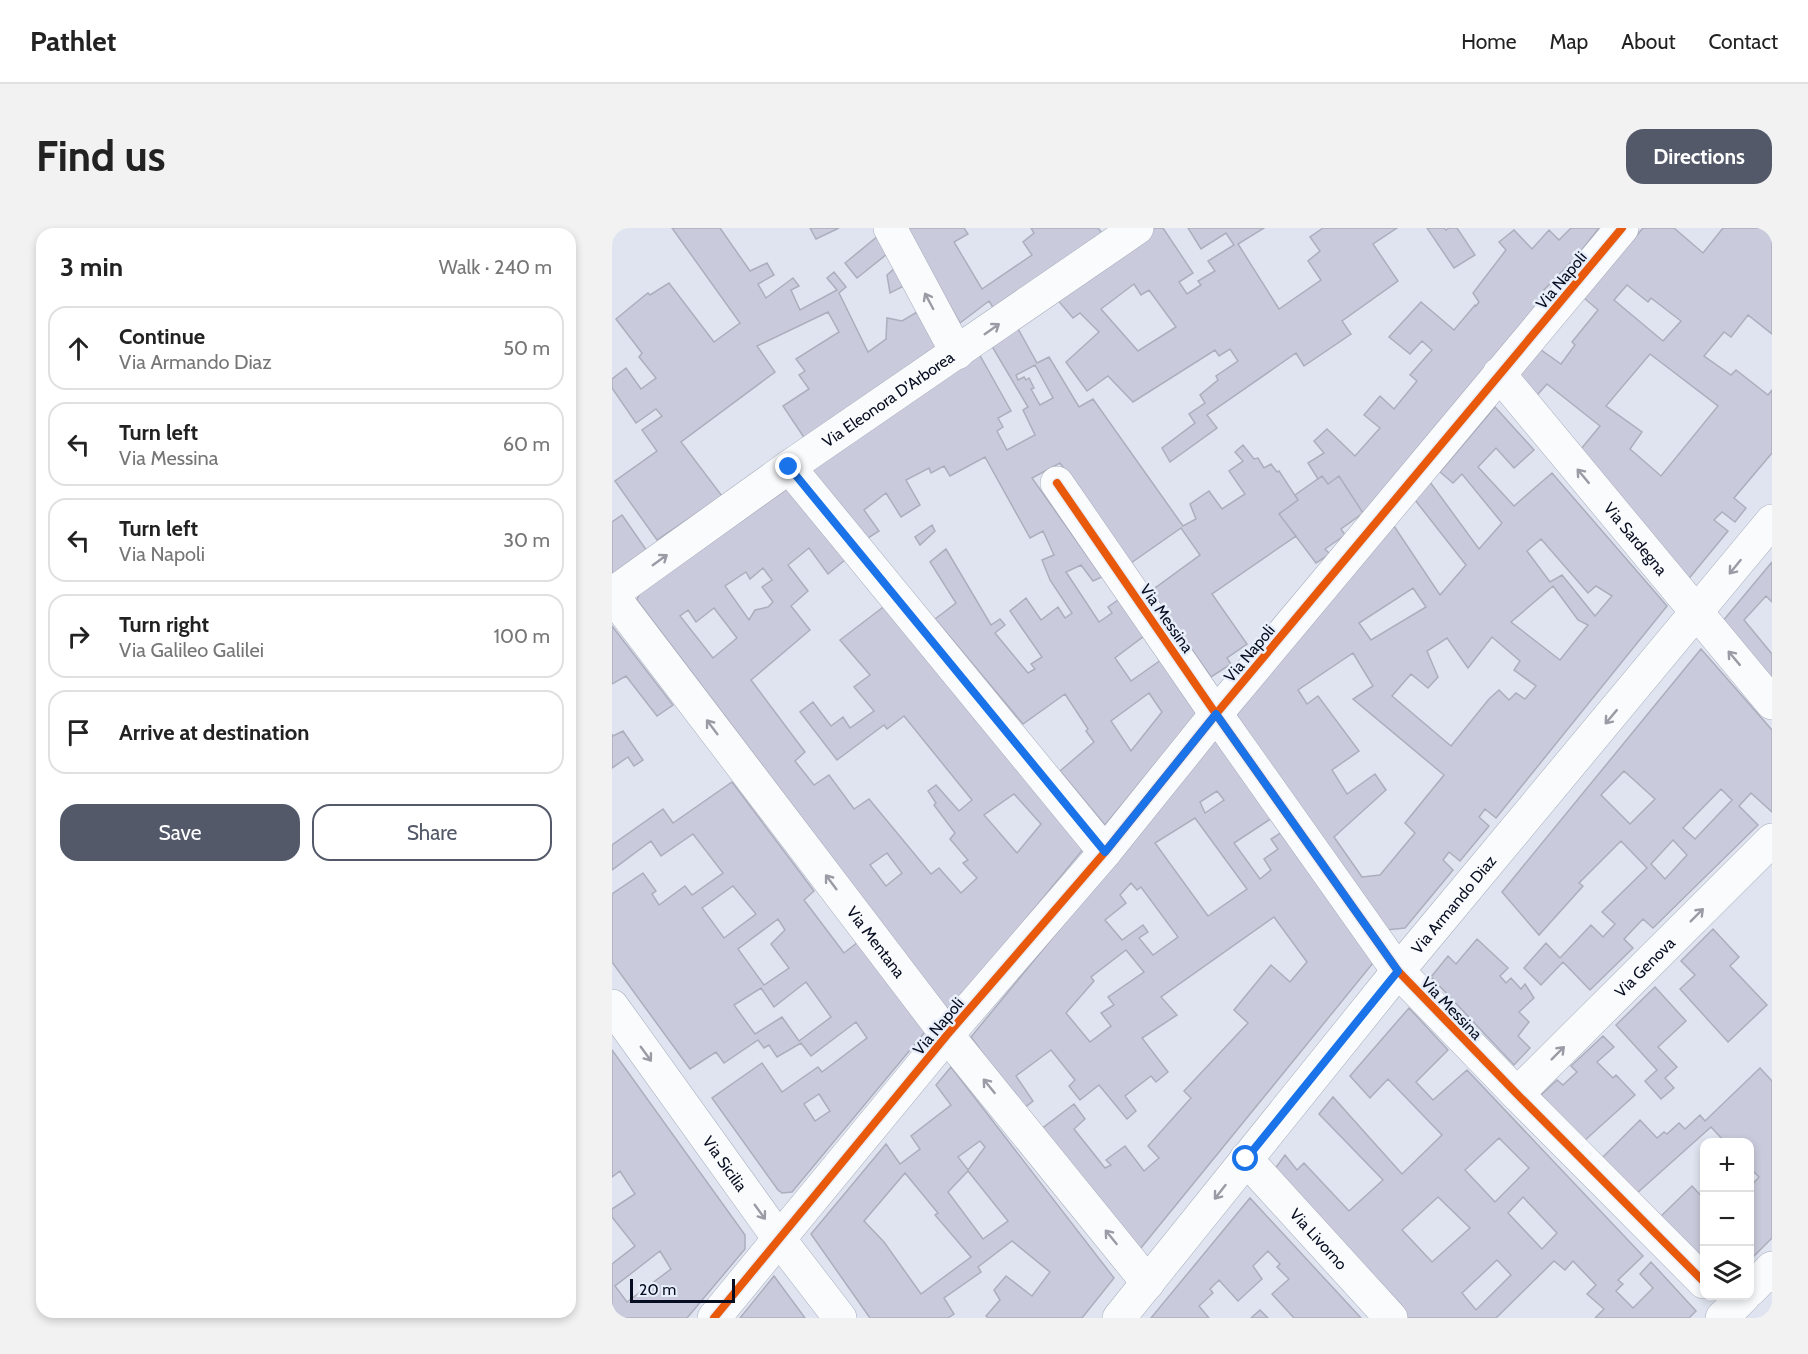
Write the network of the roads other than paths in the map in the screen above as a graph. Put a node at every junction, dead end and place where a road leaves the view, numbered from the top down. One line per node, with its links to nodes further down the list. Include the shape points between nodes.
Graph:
1 (890, 228): 4 (street, one-way to 1)
2 (1137, 228): 4 (street, Via Eleonora D'Arborea, one-way to 2)
3 (1622, 228): 5 (street, Via Napoli)
4 (957, 353): 6 (street, Via Eleonora D'Arborea)
5 (1499, 375): 10 (street, Via Sardegna, one-way to 5); 12 (street, Via Napoli)
6 (789, 467): 9 (street, Via Eleonora D'Arborea, one-way to 6); 14 (street)
7 (1057, 483): 12 (street, Via Messina)
8 (1772, 521): 10 (street, Via Armando Diaz, one-way to 10)
9 (612, 595): 17 (street, Via Mentana, one-way to 9)
10 (1697, 613): 11 (street, Via Sardegna, one-way to 10); 15 (street, Via Armando Diaz, one-way to 15)
11 (1772, 703)
12 (1216, 714): 14 (street, Via Napoli); 15 (street, Via Messina)
13 (1772, 840): 18 (street, Via Genova, one-way to 13)
14 (1105, 852): 17 (street, Via Napoli)
15 (1398, 971): 18 (street, Via Messina); 19 (street, Via Armando Diaz)
16 (612, 1006): 20 (street, Via Sicilia, one-way to 20)
17 (947, 1035): 20 (street, Via Napoli); 23 (street, Via Mentana, one-way to 17)
18 (1517, 1094): 22 (street, Via Messina)
19 (1246, 1159): 23 (street, Via Armando Diaz, one-way to 23); 28 (street, Via Livorno)
20 (780, 1240): 25 (street, Via Napoli); 26 (street, Via Sicilia)
21 (1772, 1268): 24 (street)
22 (1700, 1278)
23 (1148, 1283): 27 (street, Via Armando Diaz)
24 (1734, 1304)
25 (714, 1318)
26 (840, 1318)
27 (1119, 1318)
28 (1390, 1318)

